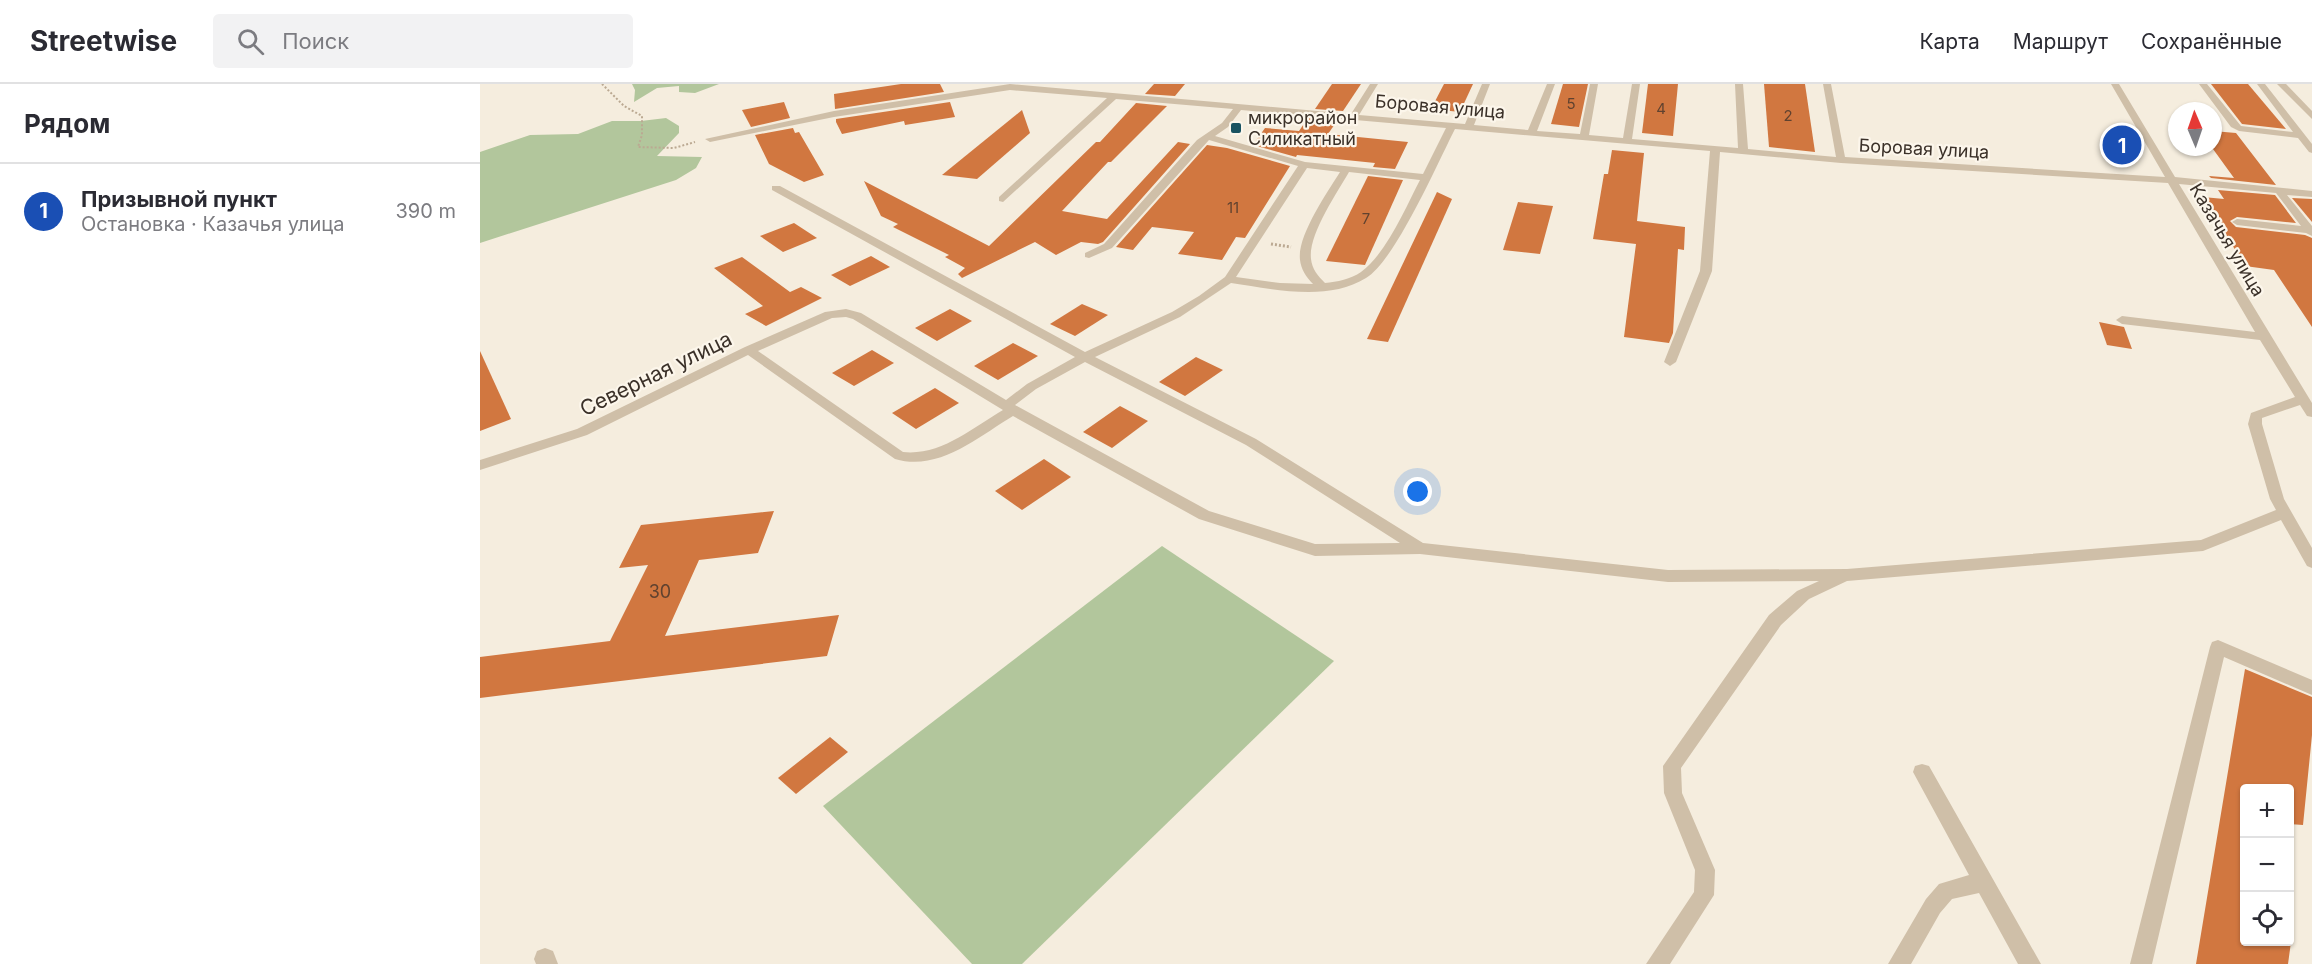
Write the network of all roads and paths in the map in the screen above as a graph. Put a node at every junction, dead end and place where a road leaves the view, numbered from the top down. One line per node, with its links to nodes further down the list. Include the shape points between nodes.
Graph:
1 (602, 84): 25 (path, via 625,109 642,116 638,147 674,148)
2 (1374, 84): 15 (street)
3 (1486, 84): 20 (street)
4 (1551, 84): 21 (street)
5 (1594, 84): 24 (street)
6 (1636, 84): 26 (street)
7 (1739, 84): 29 (street)
8 (1827, 84): 30 (street)
9 (2115, 84): 34 (street, Казачья улица)
10 (2203, 84): 22 (street, via 2239,128)
11 (2261, 84): 17 (street)
12 (2281, 84): 16 (street)
13 (1115, 95): 14 (street, Боровая улица); 25 (street, Боровая улица, via 995,88); 38 (street)
14 (1239, 107): 15 (street, Боровая улица); 23 (street, via 1225,125)
15 (1354, 116): 18 (street, Боровая улица)
16 (2312, 116)
17 (2291, 124): 19 (street); 22 (street)
18 (1452, 125): 20 (street, Боровая улица); 33 (street)
19 (2312, 125)
20 (1469, 126): 21 (street, Боровая улица)
21 (1532, 132): 24 (street, Боровая улица)
22 (2301, 136): 28 (street)
23 (1207, 137): 31 (street); 43 (street, via 1108,246)
24 (1584, 137): 26 (street, Боровая улица)
25 (710, 139)
26 (1627, 141): 27 (street, Боровая улица)
27 (1715, 149): 29 (street, Боровая улица); 50 (street, via 1706,271)
28 (2312, 150)
29 (1743, 151): 30 (street, Боровая улица)
30 (1841, 160): 34 (street, Боровая улица)
31 (1304, 165): 32 (street); 41 (street)
32 (1346, 169): 33 (street); 42 (street)
33 (1424, 177): 45 (street, via 1380,261 1352,280)
34 (2171, 180): 36 (street, Боровая улица); 47 (street, Казачья улица)
35 (776, 188): 49 (street)
36 (2279, 191): 37 (street, Боровая улица); 40 (street)
37 (2312, 194)
38 (1003, 199)
39 (2237, 222): 40 (street)
40 (2311, 232)
41 (1253, 242): 42 (path); 44 (street)
42 (1305, 248): 45 (street, via 1307,268)
43 (1089, 255)
44 (1229, 279): 45 (street, via 1279,286); 49 (street, via 1191,306)
45 (1321, 286)
46 (2122, 320): 47 (street)
47 (2264, 337): 51 (street, Казачья улица)
48 (749, 350): 52 (street, Северная улица, via 829,315 846,313); 52 (street, via 900,456 919,458 941,453); 54 (street, Северная улица, via 582,432)
49 (1085, 357): 52 (street, via 1039,380); 56 (street, via 1251,442)
50 (1670, 362)
51 (2303, 399): 53 (street, Казачья улица); 55 (street, via 2256,416 2255,424)
52 (1009, 408): 56 (street, via 1204,515 1315,550)
53 (2312, 412)
54 (480, 465)
55 (2284, 513): 57 (street); 58 (street, via 2203,545)
56 (1420, 548): 58 (street, via 1668,576)
57 (2312, 562)
58 (1847, 575): 62 (street, via 1803,595 1775,620 1672,766 1673,793 1706,870 1704,895)
59 (2312, 688): 65 (street, via 2218,647)
60 (1922, 772): 61 (street)
61 (1983, 882): 63 (street, via 1946,891); 64 (street)
62 (1657, 964)
63 (1899, 964)
64 (2030, 964)
65 (2141, 964)

